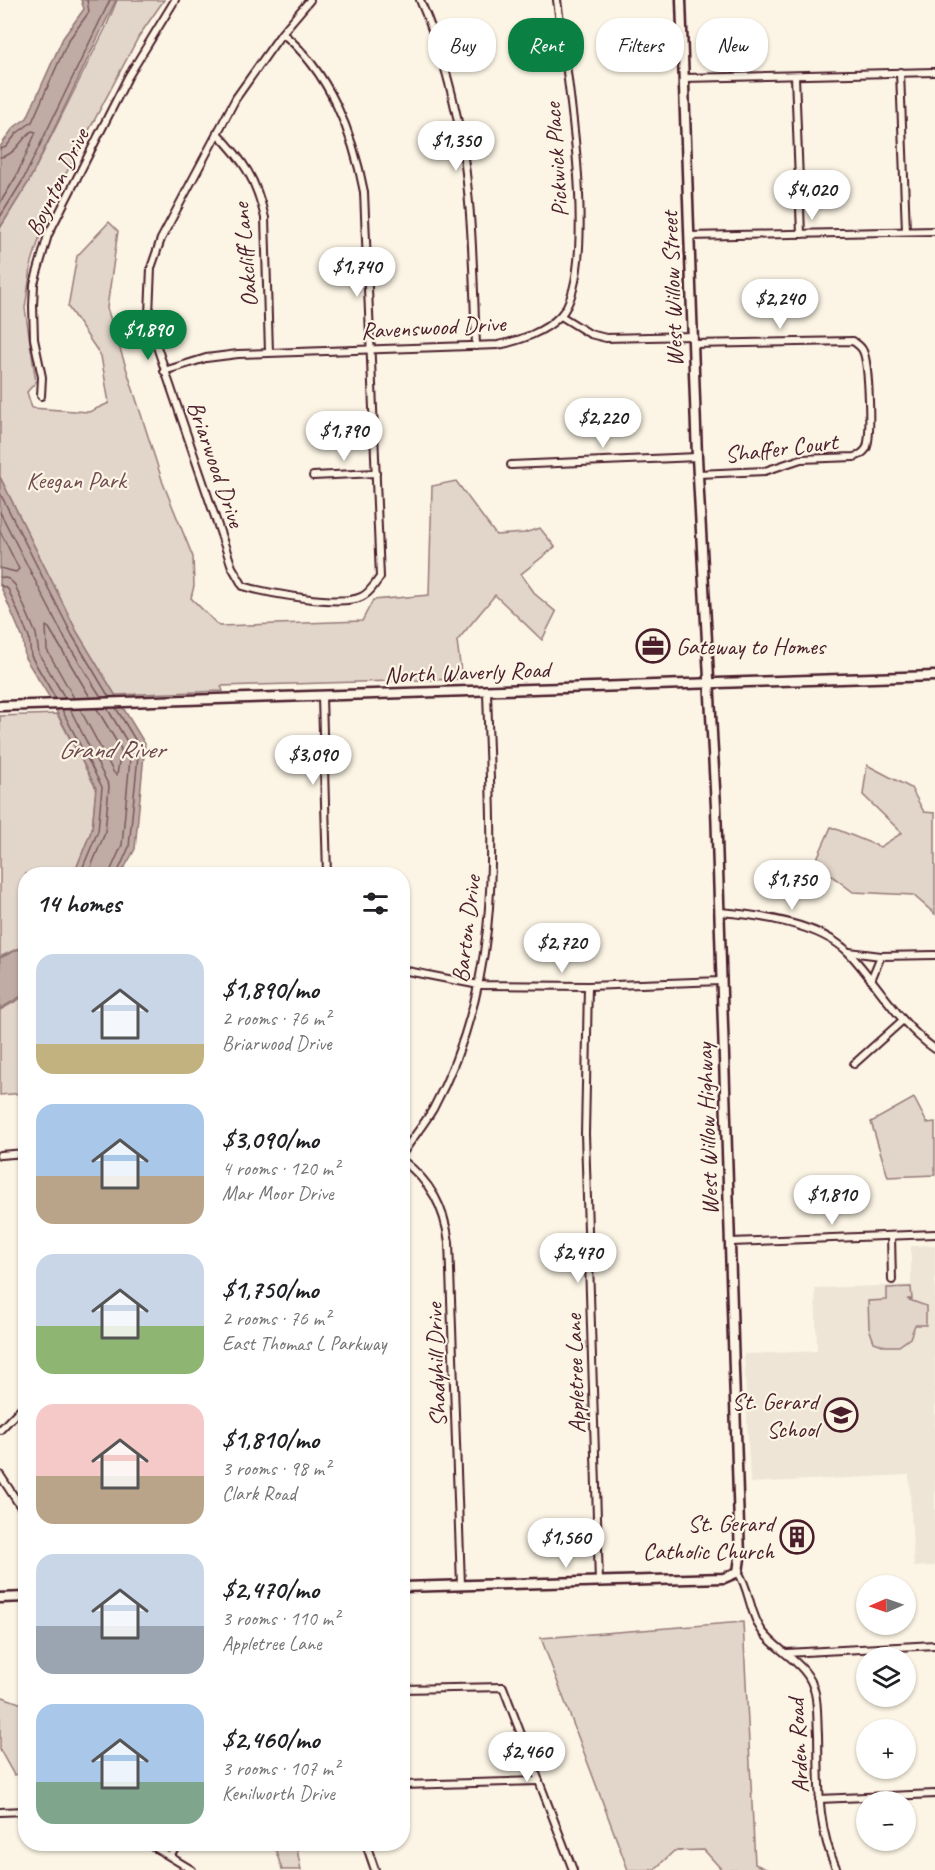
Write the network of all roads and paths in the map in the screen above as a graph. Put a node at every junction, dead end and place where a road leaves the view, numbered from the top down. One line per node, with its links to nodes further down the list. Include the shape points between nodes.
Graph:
1 (175, 0): 22 (street, Boynton Drive, via 128,77 48,235 34,284 33,306)
2 (310, 0): 6 (street, Briarwood Drive)
3 (420, 0): 18 (street, via 453,92 465,148)
4 (557, 0): 16 (street, Pickwick Place, via 573,126 579,253 577,275)
5 (681, 0): 10 (street, West Willow Street)
6 (282, 33): 11 (street, Briarwood Drive, via 247,80); 19 (street, via 314,68 333,98 357,156 367,224)
7 (900, 72): 8 (street); 9 (street); 12 (street)
8 (935, 72)
9 (795, 76): 10 (street); 14 (street)
10 (684, 78): 15 (street, West Willow Street)
11 (217, 133): 20 (street, Oakcliff Lane, via 251,174 265,218); 21 (street, Briarwood Drive, via 151,268 148,314)
12 (906, 231): 13 (street); 14 (street)
13 (935, 231)
14 (801, 234): 15 (street)
15 (689, 237): 17 (street, West Willow Street)
16 (561, 316): 17 (street, via 606,338); 18 (street, Ravenswood Drive, via 524,338 498,345)
17 (693, 340): 23 (street, West Willow Street); 26 (street, Shaffer Court, via 853,341 860,345 867,363 869,431 866,450 854,458 801,459 765,471)
18 (476, 345): 19 (street, Ravenswood Drive)
19 (371, 349): 20 (street, Ravenswood Drive); 25 (street)
20 (269, 352): 21 (street, Ravenswood Drive, via 206,358)
21 (164, 371): 25 (street, Briarwood Drive, via 232,567 243,586 282,596 347,600 361,597 380,577)
22 (41, 396)
23 (697, 457): 24 (street, Shaffer Court); 26 (street, West Willow Street)
24 (511, 465)
25 (376, 473): 27 (street)
26 (698, 474): 29 (street, West Willow Street)
27 (313, 476)
28 (935, 676): 29 (street, North Waverly Road)
29 (709, 684): 30 (street, North Waverly Road); 34 (street, West Willow Highway)
30 (487, 691): 31 (street, North Waverly Road); 41 (street, Barton Drive, via 492,897)
31 (322, 697): 32 (street, North Waverly Road); 33 (street)
32 (0, 706)
33 (327, 867)
34 (720, 912): 35 (street, via 786,921); 40 (street, West Willow Highway)
35 (848, 952): 37 (street); 39 (street)
36 (935, 955): 37 (street)
37 (881, 956): 39 (street)
38 (410, 972): 41 (street)
39 (871, 980): 43 (street)
40 (721, 981): 42 (street); 52 (street, West Willow Highway)
41 (478, 985): 42 (street); 46 (street, Barton Drive, via 455,1062 432,1110)
42 (588, 986): 59 (street, Appletree Lane, via 585,1134)
43 (903, 1020): 44 (street); 45 (street)
44 (935, 1048)
45 (854, 1064)
46 (410, 1142)
47 (18, 1154): 48 (street)
48 (0, 1155)
49 (410, 1168): 60 (street, Shadyhill Drive, via 435,1195 450,1242)
50 (935, 1234): 51 (street)
51 (891, 1236): 52 (street); 53 (street)
52 (731, 1242): 58 (street, West Willow Highway, via 741,1558)
53 (892, 1280)
54 (18, 1411): 55 (street)
55 (0, 1430)
56 (0, 1475): 57 (street)
57 (18, 1503)
58 (738, 1572): 59 (street, via 724,1578); 65 (street, Arden Road, via 755,1619 768,1639)
59 (599, 1582): 60 (street)
60 (461, 1585): 61 (street)
61 (410, 1587)
62 (18, 1597): 63 (street)
63 (0, 1598)
64 (935, 1645): 65 (street)
65 (786, 1653): 70 (street, Arden Road, via 815,1690)
66 (410, 1689): 67 (street, via 503,1687)
67 (539, 1781): 68 (street); 79 (street)
68 (410, 1785)
69 (935, 1794): 70 (street)
70 (819, 1799): 80 (street, Arden Road, via 828,1853)
71 (18, 1811): 72 (street)
72 (0, 1812)
73 (163, 1851): 76 (street)
74 (174, 1851): 76 (street)
75 (368, 1851): 78 (street)
76 (171, 1855): 77 (street)
77 (192, 1870)
78 (375, 1870)
79 (573, 1870)
80 (837, 1870)

